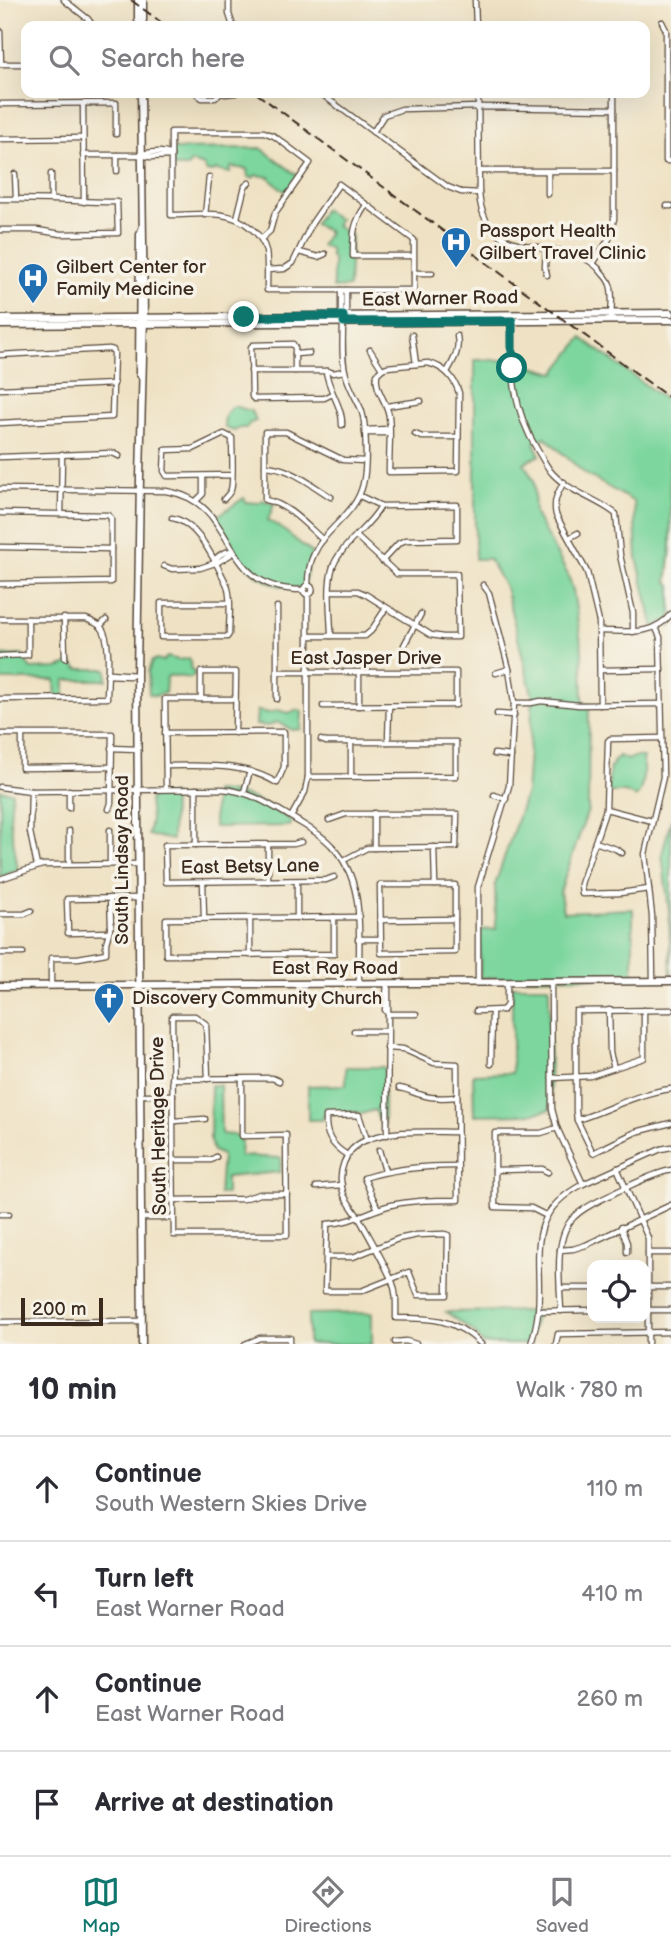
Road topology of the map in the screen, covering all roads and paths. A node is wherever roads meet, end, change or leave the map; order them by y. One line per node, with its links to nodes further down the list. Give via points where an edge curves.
1 (64, 0): 5 (street)
2 (140, 0): 6 (main road)
3 (229, 0): 7 (street)
4 (475, 0): 8 (street)
5 (89, 21)
6 (138, 21)
7 (231, 21)
8 (476, 21)
9 (662, 22): 11 (street)
10 (0, 31): 12 (street)
11 (668, 57): 14 (street)
12 (1, 64): 13 (street)
13 (21, 64)
14 (668, 95): 25 (street)
15 (141, 98): 30 (main road, South Lindsay Road)
16 (327, 98): 23 (street)
17 (478, 98): 21 (street)
18 (614, 98): 22 (street)
19 (0, 104): 20 (street)
20 (83, 104): 24 (street, via 116,103); 26 (street)
21 (479, 107): 22 (street); 23 (street, via 396,110 381,118); 34 (street)
22 (614, 109): 36 (street)
23 (373, 132): 41 (street, via 448,187)
24 (116, 134)
25 (668, 135): 32 (street)
26 (83, 138): 27 (street); 28 (street)
27 (0, 139)
28 (83, 155): 29 (street); 46 (street)
29 (117, 155): 30 (street); 33 (street)
30 (141, 155): 31 (street, via 166,152); 50 (main road, South Lindsay Road)
31 (171, 156): 48 (street, via 171,215); 52 (street, via 171,132 264,132 310,163)
32 (668, 161)
33 (117, 171)
34 (479, 171): 35 (street); 41 (street)
35 (548, 172): 36 (street); 42 (street)
36 (614, 172): 59 (street, via 613,226)
37 (15, 173): 43 (street)
38 (51, 173): 45 (street)
39 (209, 177): 48 (street)
40 (249, 183): 49 (street)
41 (479, 193): 54 (street, via 482,213 496,232 517,244)
42 (548, 194)
43 (16, 198): 44 (street); 45 (street)
44 (0, 199)
45 (51, 199): 46 (street)
46 (84, 202): 51 (street, via 117,202 118,233)
47 (366, 205): 55 (street, via 339,184); 57 (street, via 414,240); 57 (street, via 355,222 353,256)
48 (205, 215): 49 (street)
49 (237, 218): 52 (street)
50 (142, 229): 53 (main road, South Lindsay Road); 58 (main road, South Lindsay Road)
51 (0, 230)
52 (261, 239): 60 (street)
53 (140, 243): 58 (main road); 71 (main road, South Lindsay Road)
54 (546, 249): 59 (street); 63 (street)
55 (299, 252): 56 (street, via 318,257); 60 (street, via 289,267)
56 (325, 254)
57 (413, 256): 61 (street)
58 (144, 259): 71 (main road, South Lindsay Road)
59 (594, 262): 66 (street, via 611,289)
60 (267, 271): 64 (street, via 267,290)
61 (414, 273): 62 (street); 64 (street, via 414,290)
62 (432, 273)
63 (547, 275)
64 (343, 290): 69 (street)
65 (512, 317): 66 (main road, East Warner Road); 69 (main road, East Warner Road); 104 (street, via 518,409 533,443 552,473)
66 (611, 317): 67 (main road, East Warner Road)
67 (669, 318)
68 (0, 319): 70 (main road, East Warner Road)
69 (343, 319): 71 (main road, East Warner Road); 84 (street)
70 (58, 321): 71 (main road, East Warner Road); 72 (main road, East Warner Road)
71 (142, 321): 107 (main road, South Lindsay Road)
72 (0, 325)
73 (412, 335): 79 (street)
74 (457, 336): 85 (street, via 459,344)
75 (370, 350): 80 (street)
76 (309, 353): 77 (street)
77 (295, 354): 81 (street, via 293,344 251,346); 82 (street)
78 (0, 355): 86 (street, via 113,350)
79 (416, 364): 80 (street); 85 (street, via 435,365)
80 (382, 369): 90 (street, via 376,380)
81 (251, 371): 82 (street); 88 (street, via 254,399)
82 (295, 371): 83 (street)
83 (327, 371): 84 (street); 88 (street)
84 (345, 371): 94 (street)
85 (447, 372): 96 (street, via 459,393)
86 (114, 384): 87 (street); 91 (street, via 112,417)
87 (0, 389)
88 (332, 394): 92 (street)
89 (421, 401): 90 (street)
90 (387, 407): 93 (street)
91 (0, 423)
92 (342, 425)
93 (389, 431): 94 (street); 96 (street, via 389,472 458,471)
94 (365, 432): 100 (street)
95 (415, 434): 96 (street)
96 (458, 437)
97 (62, 454): 98 (street); 99 (street); 106 (street)
98 (119, 456)
99 (0, 457)
100 (365, 461): 101 (street, via 343,460 286,432 265,432); 108 (street)
101 (265, 466): 109 (street, via 287,470); 119 (street, via 265,500 288,510)
102 (232, 475): 103 (street); 103 (street, via 232,438 228,435 193,449 165,450 164,475); 110 (street)
103 (204, 476): 111 (street, via 203,494)
104 (564, 482): 118 (street, via 554,506); 145 (street, via 616,514)
105 (0, 489): 106 (street)
106 (62, 490): 107 (street); 114 (street)
107 (139, 491): 111 (street, via 177,493); 159 (main road, South Lindsay Road)
108 (360, 496): 112 (street); 119 (street)
109 (331, 497)
110 (224, 499)
111 (196, 501): 122 (street, via 214,518)
112 (382, 506): 117 (street); 123 (street, via 457,505 457,539 405,540)
113 (0, 513): 114 (street)
114 (61, 514): 121 (street, via 111,516)
115 (172, 518): 124 (street, via 181,519 195,531)
116 (578, 533): 118 (street)
117 (356, 537): 123 (street); 130 (street, via 335,561)
118 (569, 538): 144 (street, via 587,572)
119 (323, 540): 127 (street, via 311,560)
120 (0, 547): 121 (street)
121 (111, 549): 126 (street, via 111,582)
122 (233, 551): 124 (street); 129 (street, via 244,568 262,582 279,589)
123 (382, 561): 142 (street, via 397,574 457,574 458,637 437,636)
124 (214, 562): 125 (street, via 195,569); 132 (street, via 227,585)
125 (164, 566)
126 (0, 584)
127 (308, 585): 129 (street); 131 (street, via 312,592)
128 (483, 585): 151 (street)
129 (303, 590): 131 (street)
130 (330, 591): 134 (street, via 365,594); 147 (street)
131 (308, 594): 146 (street)
132 (229, 603): 132 (street, via 228,636 161,637 161,603)
133 (276, 607): 154 (street)
134 (386, 608): 142 (street); 147 (street, via 365,636)
135 (421, 614): 142 (street)
136 (671, 614): 143 (street)
137 (64, 618): 139 (street); 141 (street, via 86,619); 150 (street)
138 (0, 619): 139 (street)
139 (28, 619): 149 (street, via 28,655)
140 (106, 620): 141 (street)
141 (100, 626): 158 (street, via 107,640)
142 (415, 626): 148 (street)
143 (656, 628): 145 (street); 152 (street)
144 (600, 631): 145 (street); 153 (street)
145 (634, 632)
146 (308, 636): 147 (street); 155 (street)
147 (331, 636)
148 (404, 645)
149 (0, 656)
150 (65, 658)
151 (509, 669): 157 (street); 164 (street)
152 (661, 669): 153 (street); 165 (street)
153 (600, 670): 166 (street)
154 (277, 672): 155 (street, East Jasper Drive); 163 (street)
155 (308, 672): 156 (street, East Jasper Drive); 188 (street)
156 (359, 672): 168 (street); 169 (street, East Jasper Drive, via 456,672 456,705)
157 (496, 673)
158 (107, 676): 159 (street); 160 (street, via 107,698)
159 (137, 676): 181 (main road, South Lindsay Road)
160 (0, 699)
161 (201, 699): 162 (street); 162 (street, via 201,672 236,672); 172 (street, via 165,699)
162 (235, 699): 173 (street)
163 (277, 699)
164 (514, 703): 166 (street); 171 (street)
165 (661, 704): 166 (street); 176 (street)
166 (600, 705)
167 (323, 706): 168 (street)
168 (359, 706): 169 (street)
169 (388, 706): 179 (street)
170 (497, 714): 171 (street)
171 (514, 715): 183 (street)
172 (165, 733): 173 (street); 184 (street)
173 (235, 733): 186 (street, via 284,732 284,767 277,783)
174 (0, 734): 175 (street)
175 (22, 734): 180 (street, via 111,734); 185 (street, via 22,768)
176 (662, 738): 201 (street, via 608,741); 205 (street, via 663,777)
177 (321, 740): 178 (street)
178 (351, 742): 179 (street); 187 (street)
179 (388, 742): 187 (street, via 456,742 456,776)
180 (111, 748): 181 (street); 185 (street)
181 (137, 749): 191 (main road, South Lindsay Road)
182 (494, 754): 183 (street)
183 (511, 755): 198 (street)
184 (166, 766): 186 (street); 192 (street)
185 (111, 767): 190 (street)
186 (250, 771): 196 (street)
187 (351, 776): 188 (street)
188 (308, 777): 203 (street)
189 (0, 787): 195 (street)
190 (111, 789): 191 (street); 194 (street); 200 (street)
191 (138, 789): 192 (street); 216 (main road, South Lindsay Road)
192 (166, 789): 193 (street)
193 (196, 789): 196 (street); 210 (street)
194 (69, 790): 195 (street); 199 (street)
195 (30, 791): 219 (street, via 30,832)
196 (244, 792): 203 (street)
197 (494, 795): 198 (street)
198 (506, 799): 246 (street, via 478,887)
199 (69, 808)
200 (109, 809)
201 (606, 809): 205 (street); 209 (street)
202 (374, 813): 204 (street); 212 (street, via 457,814 456,847); 213 (street)
203 (290, 817): 215 (street, via 327,841)
204 (329, 820)
205 (652, 821): 226 (street, via 645,854)
206 (69, 831): 217 (street)
207 (110, 831): 218 (street)
208 (301, 842): 211 (street)
209 (595, 842): 214 (street); 226 (street, via 582,894)
210 (196, 845): 211 (street); 222 (street, East Betsy Lane, via 165,845 166,882)
211 (268, 845): 223 (street)
212 (434, 847): 213 (street); 225 (street)
213 (374, 848): 215 (street)
214 (622, 853)
215 (344, 860): 232 (street, via 354,882)
216 (138, 863): 218 (street); 228 (main road, South Lindsay Road)
217 (69, 864): 218 (street); 219 (street)
218 (110, 864)
219 (37, 866): 221 (street)
220 (334, 877): 224 (street, East Betsy Lane)
221 (0, 879)
222 (204, 881): 223 (street, East Betsy Lane); 233 (street)
223 (268, 881): 224 (street, East Betsy Lane)
224 (297, 881): 235 (street)
225 (435, 885): 236 (street, via 455,885); 237 (street, via 380,886)
226 (649, 889): 244 (street)
227 (110, 898): 228 (street); 238 (street); 238 (street, via 67,899 68,933)
228 (138, 898): 252 (main road, South Lindsay Road)
229 (31, 911): 230 (street)
230 (0, 914)
231 (334, 917): 232 (street); 235 (street); 243 (street, via 334,954)
232 (358, 917): 239 (street)
233 (204, 918): 234 (street); 243 (street, via 166,919 166,955)
234 (250, 918): 235 (street); 243 (street)
235 (297, 918)
236 (455, 919): 237 (street); 240 (street, via 455,952 381,953)
237 (380, 920): 240 (street)
238 (109, 932): 251 (street, via 106,953 51,958)
239 (358, 939): 240 (street); 249 (street)
240 (380, 939)
241 (0, 953): 242 (street)
242 (23, 953)
243 (250, 954)
244 (653, 981): 245 (main road, East Ray Road); 248 (main road, East Ray Road)
245 (671, 981)
246 (478, 982): 247 (main road, East Ray Road); 250 (main road, East Ray Road)
247 (505, 982): 248 (main road, East Ray Road); 254 (street, via 503,1010)
248 (551, 982): 266 (street)
249 (359, 983): 250 (main road, East Ray Road); 252 (main road, East Ray Road)
250 (387, 983): 259 (street)
251 (51, 985): 252 (main road, East Ray Road); 253 (main road, East Ray Road)
252 (138, 985): 274 (main road, South Lindsay Road)
253 (0, 986)
254 (492, 1010): 258 (street); 264 (street)
255 (609, 1010): 256 (street); 265 (street); 267 (street, via 576,1011)
256 (644, 1010): 257 (street); 265 (street, via 644,1058)
257 (671, 1010)
258 (476, 1011)
259 (387, 1014): 260 (street); 262 (street)
260 (416, 1014)
261 (354, 1031): 262 (street)
262 (387, 1031): 263 (street)
263 (387, 1048): 276 (street, via 457,1065); 283 (street)
264 (491, 1064)
265 (614, 1068): 267 (street)
266 (552, 1078): 267 (street); 281 (street)
267 (576, 1078): 278 (street)
268 (172, 1079): 269 (street); 269 (street, South Heritage Drive, via 172,1016 195,1016 206,1024); 275 (street, South Heritage Drive)
269 (208, 1079): 270 (street)
270 (242, 1079): 271 (street); 300 (street, via 242,1136 286,1135)
271 (279, 1081)
272 (399, 1088): 276 (street, via 432,1098)
273 (671, 1089): 278 (street, via 649,1092)
274 (139, 1095): 275 (street); 307 (main road, South Lindsay Road)
275 (173, 1095): 279 (street, South Heritage Drive)
276 (457, 1097): 282 (street)
277 (205, 1119): 279 (street)
278 (578, 1120): 280 (street, via 593,1153 636,1132)
279 (173, 1121): 289 (street, South Heritage Drive)
280 (671, 1123)
281 (557, 1128): 292 (street, via 541,1133 495,1133); 296 (street)
282 (457, 1132): 283 (street); 290 (street)
283 (387, 1135): 284 (street)
284 (367, 1140): 287 (street); 287 (street, via 359,1115 326,1116 331,1146)
285 (671, 1147): 291 (street)
286 (379, 1150): 294 (street)
287 (347, 1155): 297 (street)
288 (216, 1157): 289 (street)
289 (173, 1160): 301 (street, South Heritage Drive)
290 (457, 1166): 294 (street); 303 (street, via 458,1200)
291 (617, 1168): 296 (street); 299 (street)
292 (495, 1170): 295 (street); 306 (street, via 495,1207 531,1208)
293 (671, 1170): 299 (street)
294 (385, 1171): 303 (street, via 364,1178)
295 (548, 1172)
296 (583, 1184): 306 (street, via 561,1198)
297 (342, 1185): 298 (street); 308 (street)
298 (316, 1187)
299 (625, 1188): 310 (street); 313 (street, via 575,1216 564,1232)
300 (287, 1194): 301 (street); 309 (street, South Heritage Drive, via 287,1235 174,1235)
301 (173, 1200): 309 (street, South Heritage Drive)
302 (671, 1205): 310 (street)
303 (378, 1209): 308 (street)
304 (0, 1214): 305 (street)
305 (9, 1214)
306 (548, 1216): 327 (street, via 537,1246)
307 (141, 1217): 309 (street); 329 (main road, South Lindsay Road)
308 (359, 1217): 312 (street); 317 (street, via 327,1224)
309 (173, 1219)
310 (640, 1219): 311 (street); 315 (street)
311 (621, 1227): 313 (street, via 586,1245); 314 (street)
312 (375, 1248): 317 (street, via 353,1257); 319 (street); 319 (street, via 407,1237 448,1235 447,1295 418,1295 409,1272)
313 (560, 1250): 322 (street)
314 (627, 1252)
315 (648, 1253): 316 (street); 318 (street)
316 (671, 1253)
317 (327, 1257): 319 (street, via 325,1290 361,1290)
318 (648, 1260)
319 (391, 1279): 339 (street, via 396,1318 443,1321 473,1335)
320 (650, 1287): 321 (street)
321 (671, 1287)
322 (560, 1288): 323 (street); 328 (street)
323 (587, 1288)
324 (587, 1310): 328 (street)
325 (650, 1310): 326 (street)
326 (671, 1310)
327 (538, 1311): 328 (street); 340 (street)
328 (561, 1311)
329 (142, 1321): 330 (street); 336 (main road, South Lindsay Road)
330 (0, 1322)
331 (647, 1323): 333 (street)
332 (671, 1332): 333 (street)
333 (648, 1333): 341 (street, via 558,1334); 342 (street)
334 (290, 1341): 337 (street, via 260,1338)
335 (395, 1342): 338 (street)
336 (142, 1344)
337 (245, 1344)
338 (416, 1344)
339 (481, 1344)
340 (531, 1344)
341 (556, 1344)
342 (649, 1344)

